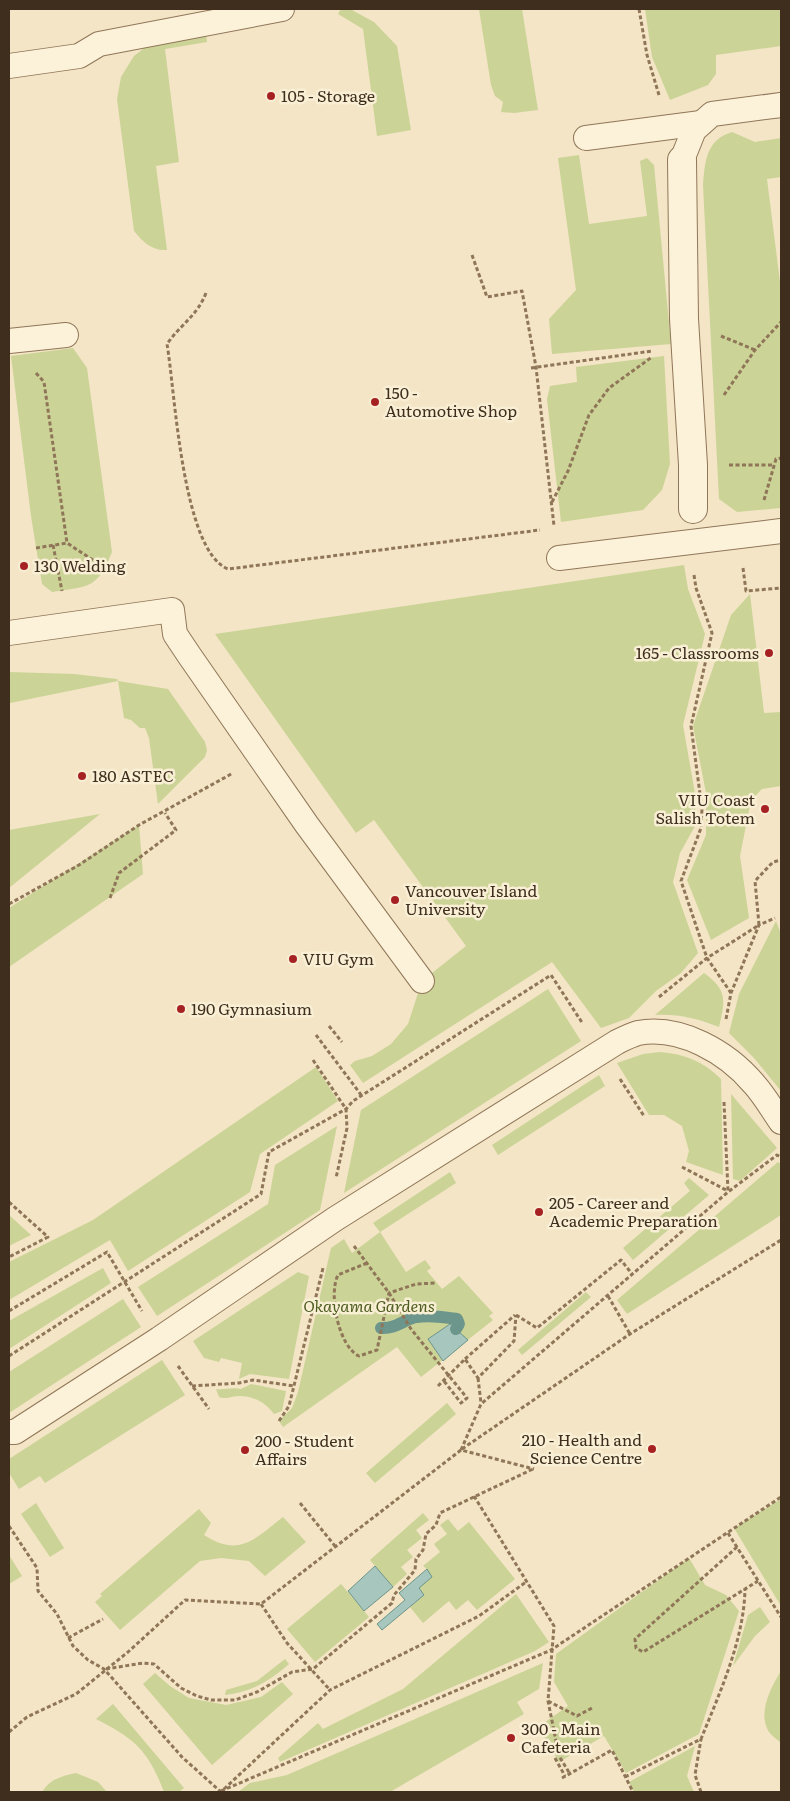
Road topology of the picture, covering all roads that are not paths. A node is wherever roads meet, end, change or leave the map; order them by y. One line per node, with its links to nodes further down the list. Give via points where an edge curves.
1 (282, 9): 2 (lane, via 98,44 79,56)
2 (9, 66)
3 (781, 105): 4 (lane, via 725,110 712,114)
4 (701, 123): 5 (lane); 6 (lane, via 694,130)
5 (586, 138)
6 (682, 160): 9 (street, via 684,328)
7 (66, 335): 8 (lane)
8 (10, 341)
9 (693, 509)
10 (781, 531): 11 (lane)
11 (559, 558)
12 (9, 633): 13 (lane, via 172,610 175,634)
13 (422, 981)
14 (781, 1122): 15 (lane, via 754,1083 722,1055 691,1039 667,1032 638,1033 617,1042 335,1219 159,1339 15,1432)
15 (9, 1432)

